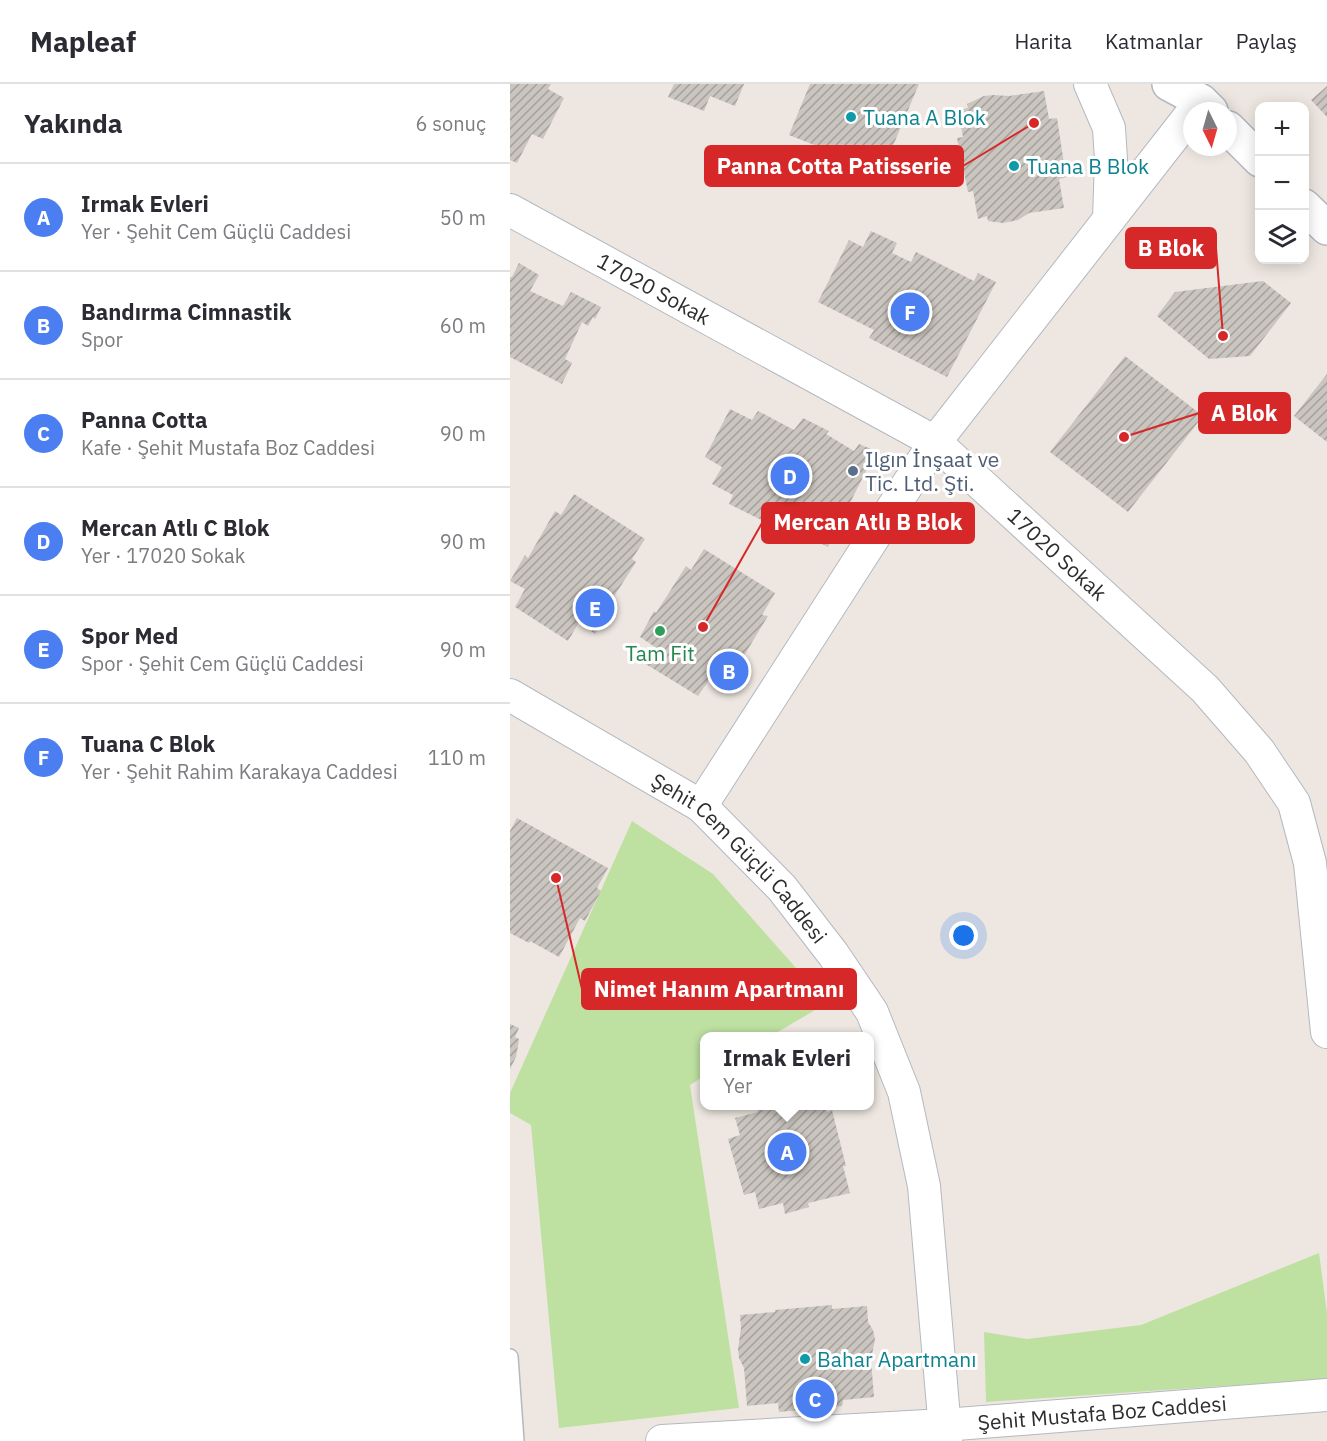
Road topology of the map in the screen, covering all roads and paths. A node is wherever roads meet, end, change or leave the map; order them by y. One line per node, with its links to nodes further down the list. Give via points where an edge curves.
1 (1090, 84): 9 (street, via 1109,128)
2 (1169, 84): 3 (main road)
3 (1200, 102)
4 (1183, 128): 9 (street)
5 (1237, 137): 6 (main road)
6 (1256, 156)
7 (510, 210): 11 (street, 17020 Sokak)
8 (1309, 210): 10 (main road)
9 (1109, 219): 11 (street)
10 (1327, 228)
11 (935, 442): 13 (street); 14 (street, 17020 Sokak, via 1204,689 1259,751 1293,803 1310,863)
12 (510, 695): 13 (street, Şehit Cem Güçlü Caddesi)
13 (701, 806): 17 (street, Şehit Cem Güçlü Caddesi, via 782,888 833,954 872,1012 904,1092 924,1186)
14 (1326, 1016)
15 (510, 1357): 18 (lane)
16 (1327, 1395): 17 (street, Şehit Mustafa Boz Caddesi)
17 (945, 1433): 19 (street, Şehit Mustafa Boz Caddesi)
18 (516, 1441)
19 (662, 1441)

